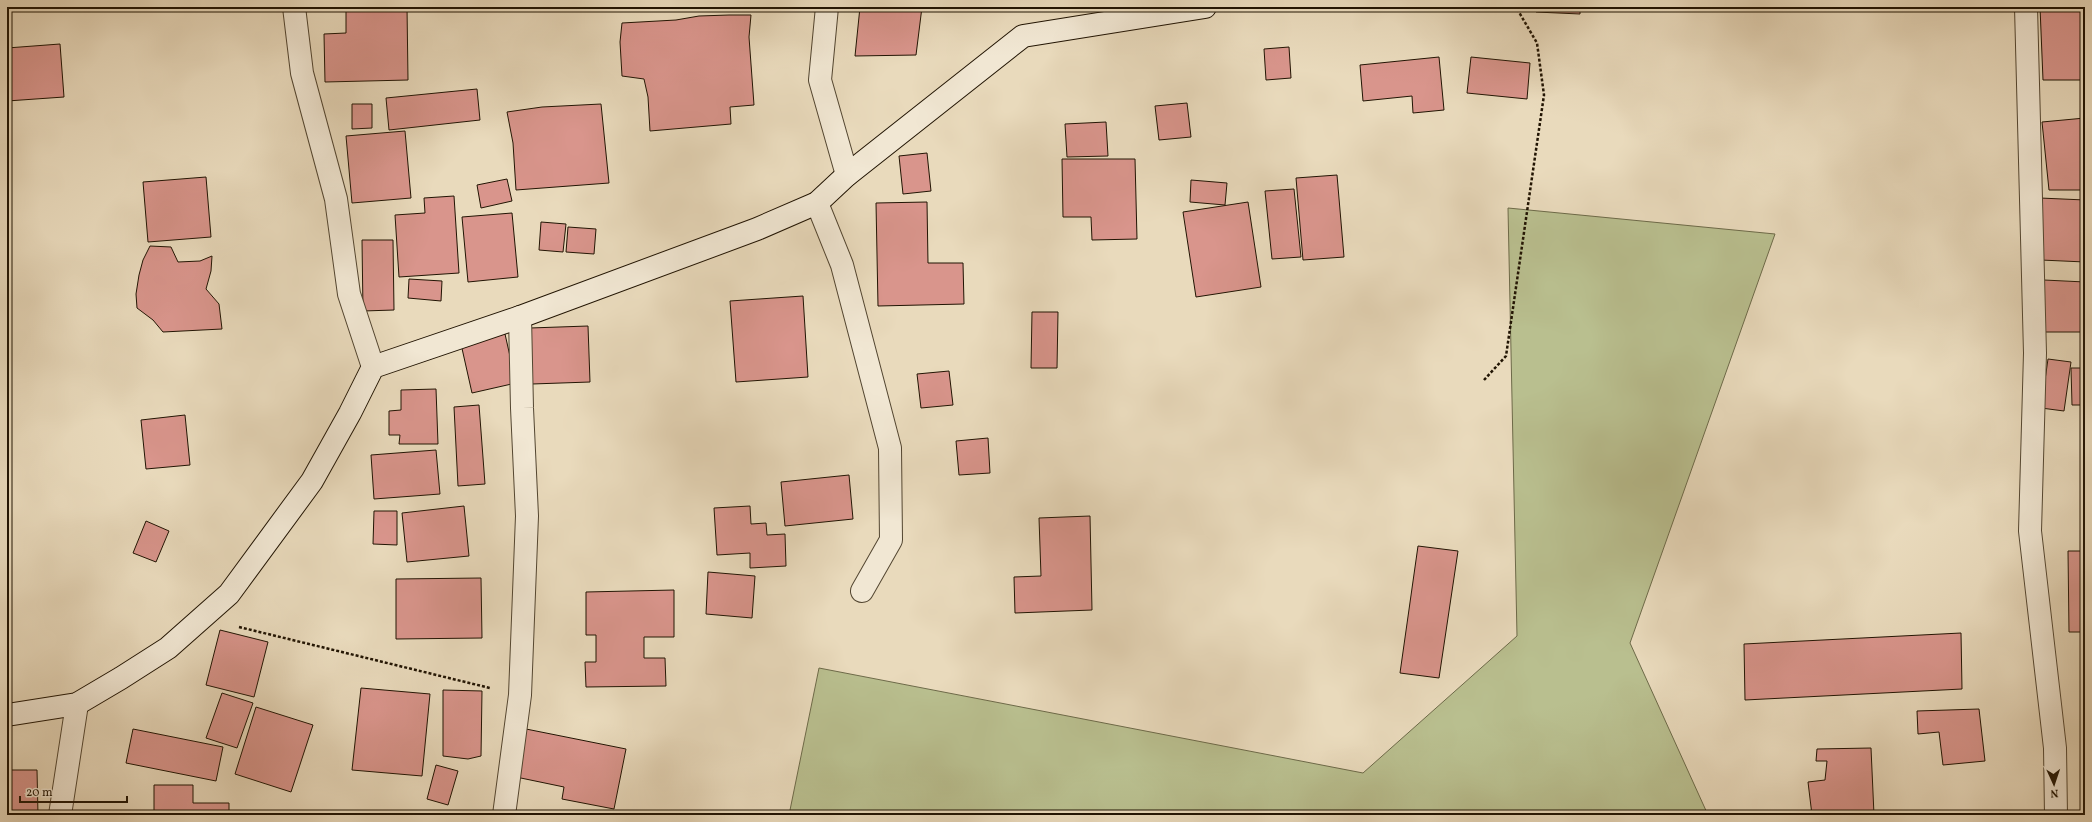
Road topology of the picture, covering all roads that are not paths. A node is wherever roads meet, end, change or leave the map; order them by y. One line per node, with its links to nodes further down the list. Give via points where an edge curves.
1 (294, 7): 8 (street, via 302,73 336,199 349,294)
2 (827, 7): 5 (street, via 820,80)
3 (1205, 7): 5 (street, via 1023,36)
4 (2026, 7): 14 (street, via 2035,353 2030,531 2055,748)
5 (847, 176): 6 (street)
6 (817, 203): 7 (street); 9 (street, via 842,265 890,448 890,540)
7 (520, 317): 8 (street); 13 (street, via 527,516 520,695)
8 (373, 367): 10 (street, via 312,481 229,594 168,648)
9 (862, 591)
10 (77, 704): 11 (street); 12 (street)
11 (7, 715)
12 (60, 815)
13 (504, 815)
14 (2056, 815)

